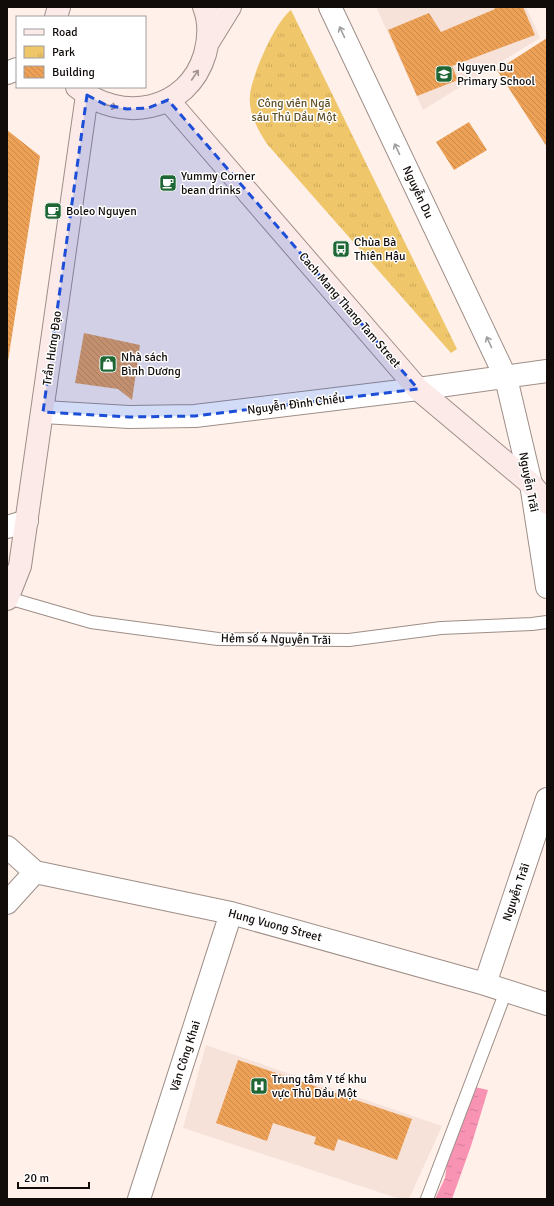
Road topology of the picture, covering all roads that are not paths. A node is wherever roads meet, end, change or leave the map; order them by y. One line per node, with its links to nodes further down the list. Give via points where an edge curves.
1 (204, 7): 4 (main road)
2 (230, 7): 4 (main road)
3 (330, 7): 10 (street, Nguyễn Du, one-way to 3)
4 (209, 41): 8 (main road, one-way to 4, via 191,81 202,65)
5 (16, 68): 6 (street)
6 (7, 73)
7 (82, 91): 8 (main road, one-way to 8, via 106,105 127,109 148,108); 12 (main road, Trần Hưng Đạo)
8 (168, 100): 11 (main road, Cach Mang Thang Tam Street)
9 (547, 371): 10 (street, Nguyễn Đình Chiểu)
10 (506, 378): 11 (street, Nguyễn Đình Chiểu); 13 (street, Nguyễn Trãi)
11 (418, 389): 12 (street, Nguyễn Đình Chiểu, via 195,416 129,417); 13 (main road, Cach Mang Thang Tam Street)
12 (43, 412): 15 (main road, Trần Hưng Đạo)
13 (531, 484): 14 (main road, Cach Mang Thang Tam Street); 16 (street, Nguyễn Trãi)
14 (547, 502)
15 (17, 524): 17 (main road, Trần Hưng Đạo, via 20,566)
16 (547, 587)
17 (8, 598): 18 (lane, Hẻm số 4 Nguyễn Trãi, via 91,622 218,639 349,640 441,628)
18 (547, 622)
19 (547, 799): 24 (street, Nguyễn Trãi)
20 (7, 847): 21 (street, Hung Vuong Street)
21 (36, 872): 22 (street); 23 (street, Hung Vuong Street)
22 (7, 903)
23 (231, 913): 24 (street, Hung Vuong Street); 27 (street, Văn Công Khai)
24 (485, 984): 25 (street, Hung Vuong Street)
25 (506, 991): 26 (street, Hung Vuong Street); 28 (lane)
26 (547, 1004)
27 (139, 1199)
28 (427, 1199)

